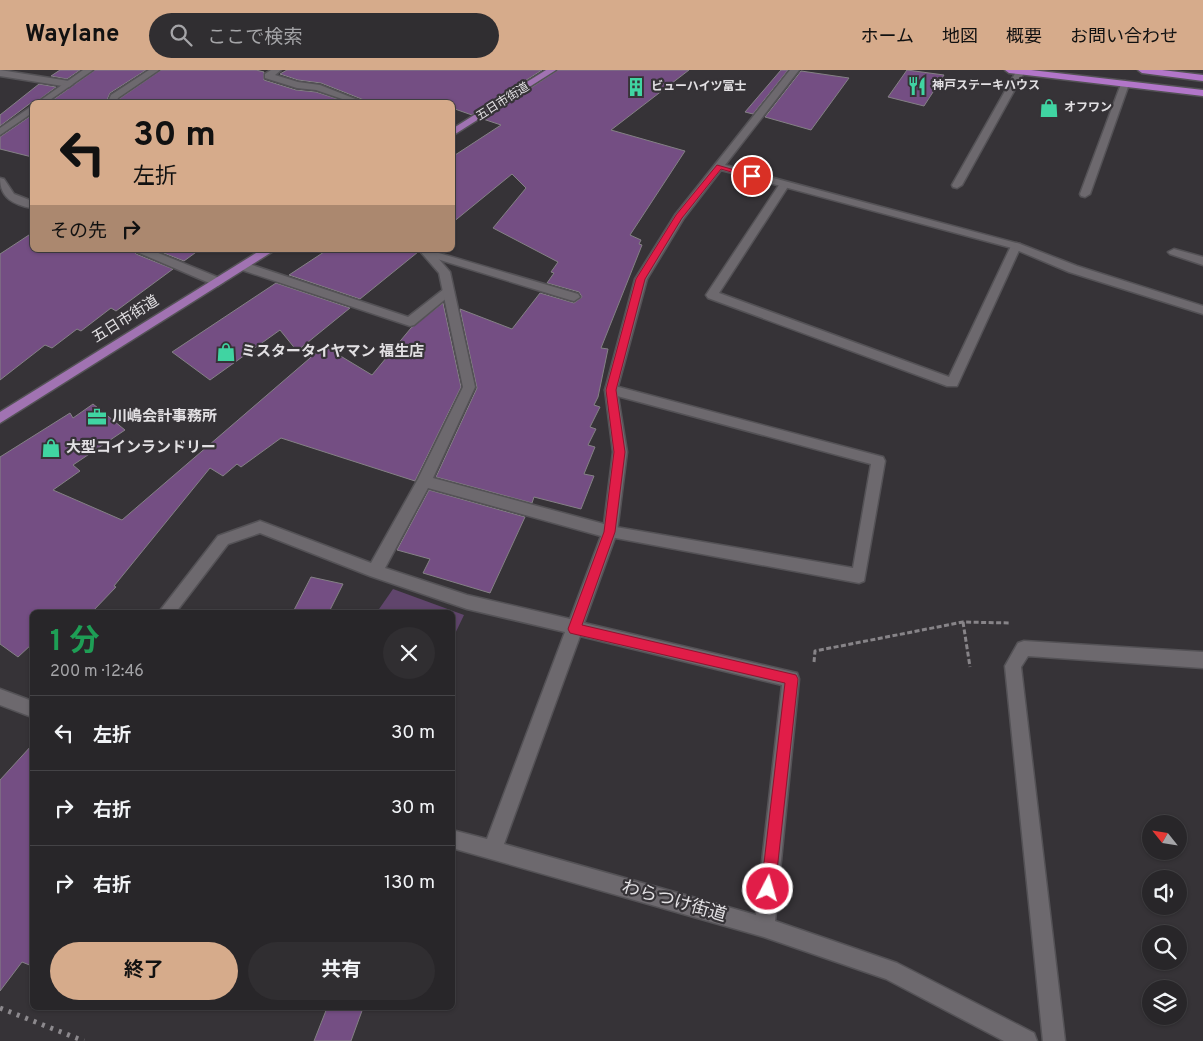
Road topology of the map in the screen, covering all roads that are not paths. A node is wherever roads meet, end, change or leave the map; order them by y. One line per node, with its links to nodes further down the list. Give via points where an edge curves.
1 (89, 70): 11 (street)
2 (155, 70): 15 (street)
3 (277, 70): 16 (street, via 268,76 316,87)
4 (552, 70): 19 (main road, 五日市街道)
5 (795, 70): 20 (street)
6 (1010, 70): 8 (highway)
7 (1142, 70): 10 (highway)
8 (1020, 71): 12 (highway); 23 (street)
9 (0, 73): 11 (street)
10 (1203, 78)
11 (69, 84): 14 (street)
12 (1125, 84): 13 (highway); 24 (street)
13 (1203, 93)
14 (45, 100)
15 (113, 100)
16 (352, 100)
17 (30, 110): 18 (street)
18 (0, 132)
19 (455, 132)
20 (720, 166): 22 (street); 37 (street, via 679,217 641,279)
21 (0, 181): 25 (street, via 10,196)
22 (784, 185): 26 (street); 26 (street, via 712,296 952,383)
23 (957, 186)
24 (1086, 194)
25 (30, 204)
26 (1016, 246): 36 (street, via 1073,269)
27 (146, 252): 33 (street)
28 (266, 252): 32 (main road, 五日市街道)
29 (426, 252): 34 (street, via 444,272); 35 (street)
30 (1174, 252): 31 (street)
31 (1203, 261)
32 (243, 266): 33 (main road, 五日市街道); 34 (street, via 410,322)
33 (218, 282): 38 (main road, 五日市街道)
34 (448, 292): 39 (street, via 469,387)
35 (574, 297)
36 (1203, 310)
37 (611, 390): 40 (street, via 620,452); 40 (street, via 878,461 859,576)
38 (0, 418)
39 (424, 481): 40 (street); 41 (street)
40 (610, 532): 43 (street)
41 (375, 571): 42 (street, via 260,527 223,540); 43 (street, via 466,602)
42 (169, 610)
43 (574, 629): 48 (street); 49 (street, via 792,679)
44 (1203, 660): 51 (street, via 1024,648 1013,666)
45 (0, 697): 46 (street)
46 (30, 708)
47 (455, 840): 48 (street, わらつけ街道)
48 (492, 851): 49 (street, わらつけ街道)
49 (764, 927): 50 (street, わらつけ街道, via 890,970)
50 (1026, 1041)
51 (1054, 1041)

